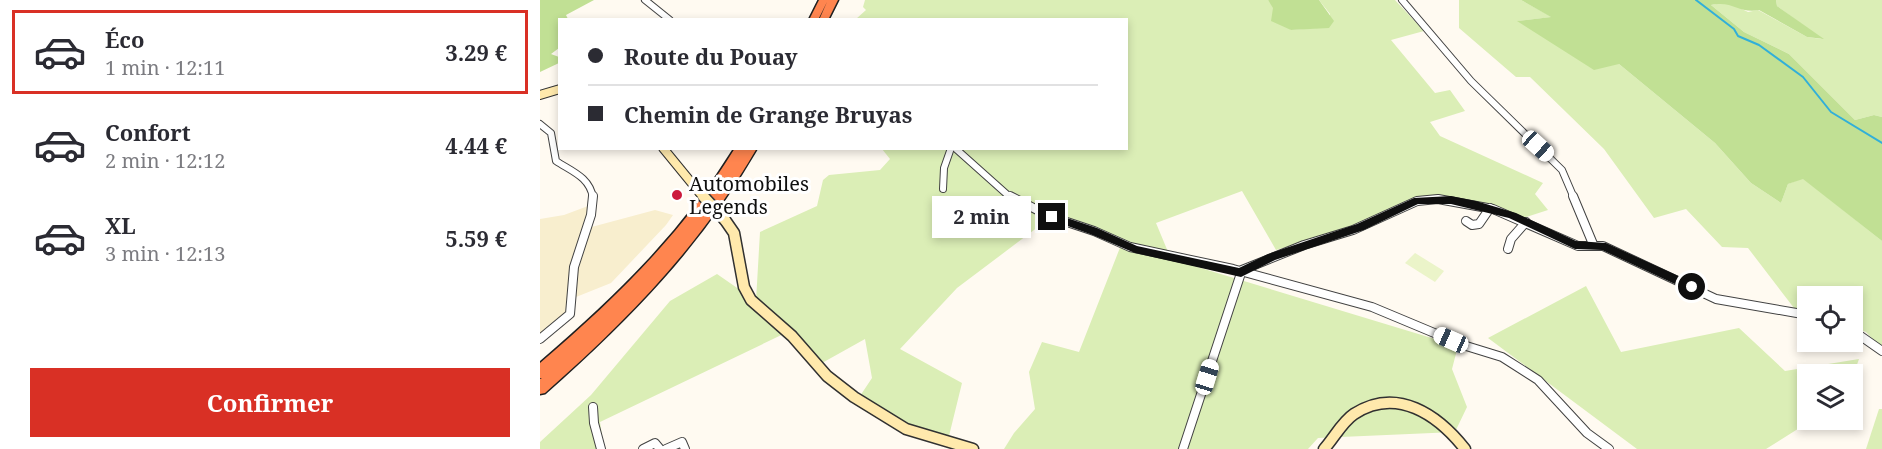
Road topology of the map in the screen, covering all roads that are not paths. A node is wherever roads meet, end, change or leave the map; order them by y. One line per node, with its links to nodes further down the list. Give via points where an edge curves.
1 (645, 0): 5 (street)
2 (824, 0): 6 (highway)
3 (833, 0): 7 (highway)
4 (1402, 0): 20 (street, via 1470,81 1562,170)
5 (667, 18)
6 (814, 18)
7 (824, 18)
8 (558, 90): 9 (main road)
9 (540, 95)
10 (540, 124): 25 (street, via 552,133 556,161 584,179 594,198 574,267 570,314)
11 (665, 150): 30 (main road, bridge, via 734,233 744,287 751,300 848,393 906,429)
12 (740, 150): 27 (highway, via 712,195 663,257 609,313)
13 (751, 150): 28 (highway, via 720,201 675,258 619,318)
14 (952, 150): 16 (street, via 944,168)
15 (955, 150): 22 (street, via 1012,198 1042,213 1135,249)
16 (943, 189)
17 (1490, 208): 18 (street, via 1479,224 1474,226); 19 (street); 22 (street, via 1451,200 1417,201 1361,227 1245,268)
18 (1466, 221)
19 (1526, 222): 20 (street, via 1575,245); 21 (street, via 1511,239)
20 (1593, 244): 23 (street, via 1716,299)
21 (1508, 249)
22 (1241, 273): 37 (street); 40 (street, via 1372,307 1502,357 1538,380 1587,433)
23 (1797, 313)
24 (1863, 338): 26 (street)
25 (540, 339)
26 (1882, 351)
27 (540, 372)
28 (540, 388)
29 (593, 407): 31 (street)
30 (948, 445): 36 (main road)
31 (601, 449)
32 (643, 449): 33 (street, via 655,443)
33 (660, 449)
34 (666, 449): 35 (street, via 682,442)
35 (685, 449)
36 (973, 449)
37 (1183, 449)
38 (1324, 449): 39 (main road, via 1354,415 1388,403 1427,411 1447,426)
39 (1465, 449)
40 (1609, 449)

